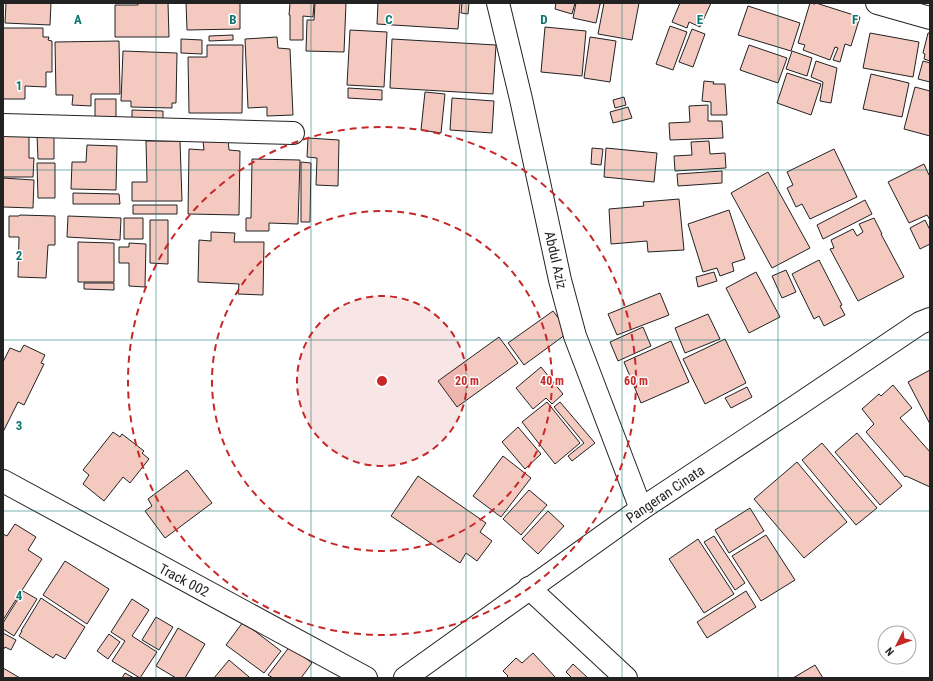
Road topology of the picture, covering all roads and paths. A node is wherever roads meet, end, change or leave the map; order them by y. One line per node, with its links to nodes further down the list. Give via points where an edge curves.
1 (498, 3): 8 (street, Abdul Aziz, via 575,336)
2 (877, 3): 3 (street)
3 (930, 18)
4 (3, 125): 5 (street)
5 (293, 133)
6 (930, 319): 8 (street, Pangeran Cinata, via 920,323)
7 (3, 481): 10 (street, Track 002)
8 (641, 509): 9 (street, Pangeran Cinata)
9 (529, 588): 11 (street, Pangeran Cinata); 12 (street)
10 (366, 678)
11 (405, 678)
12 (626, 678)

